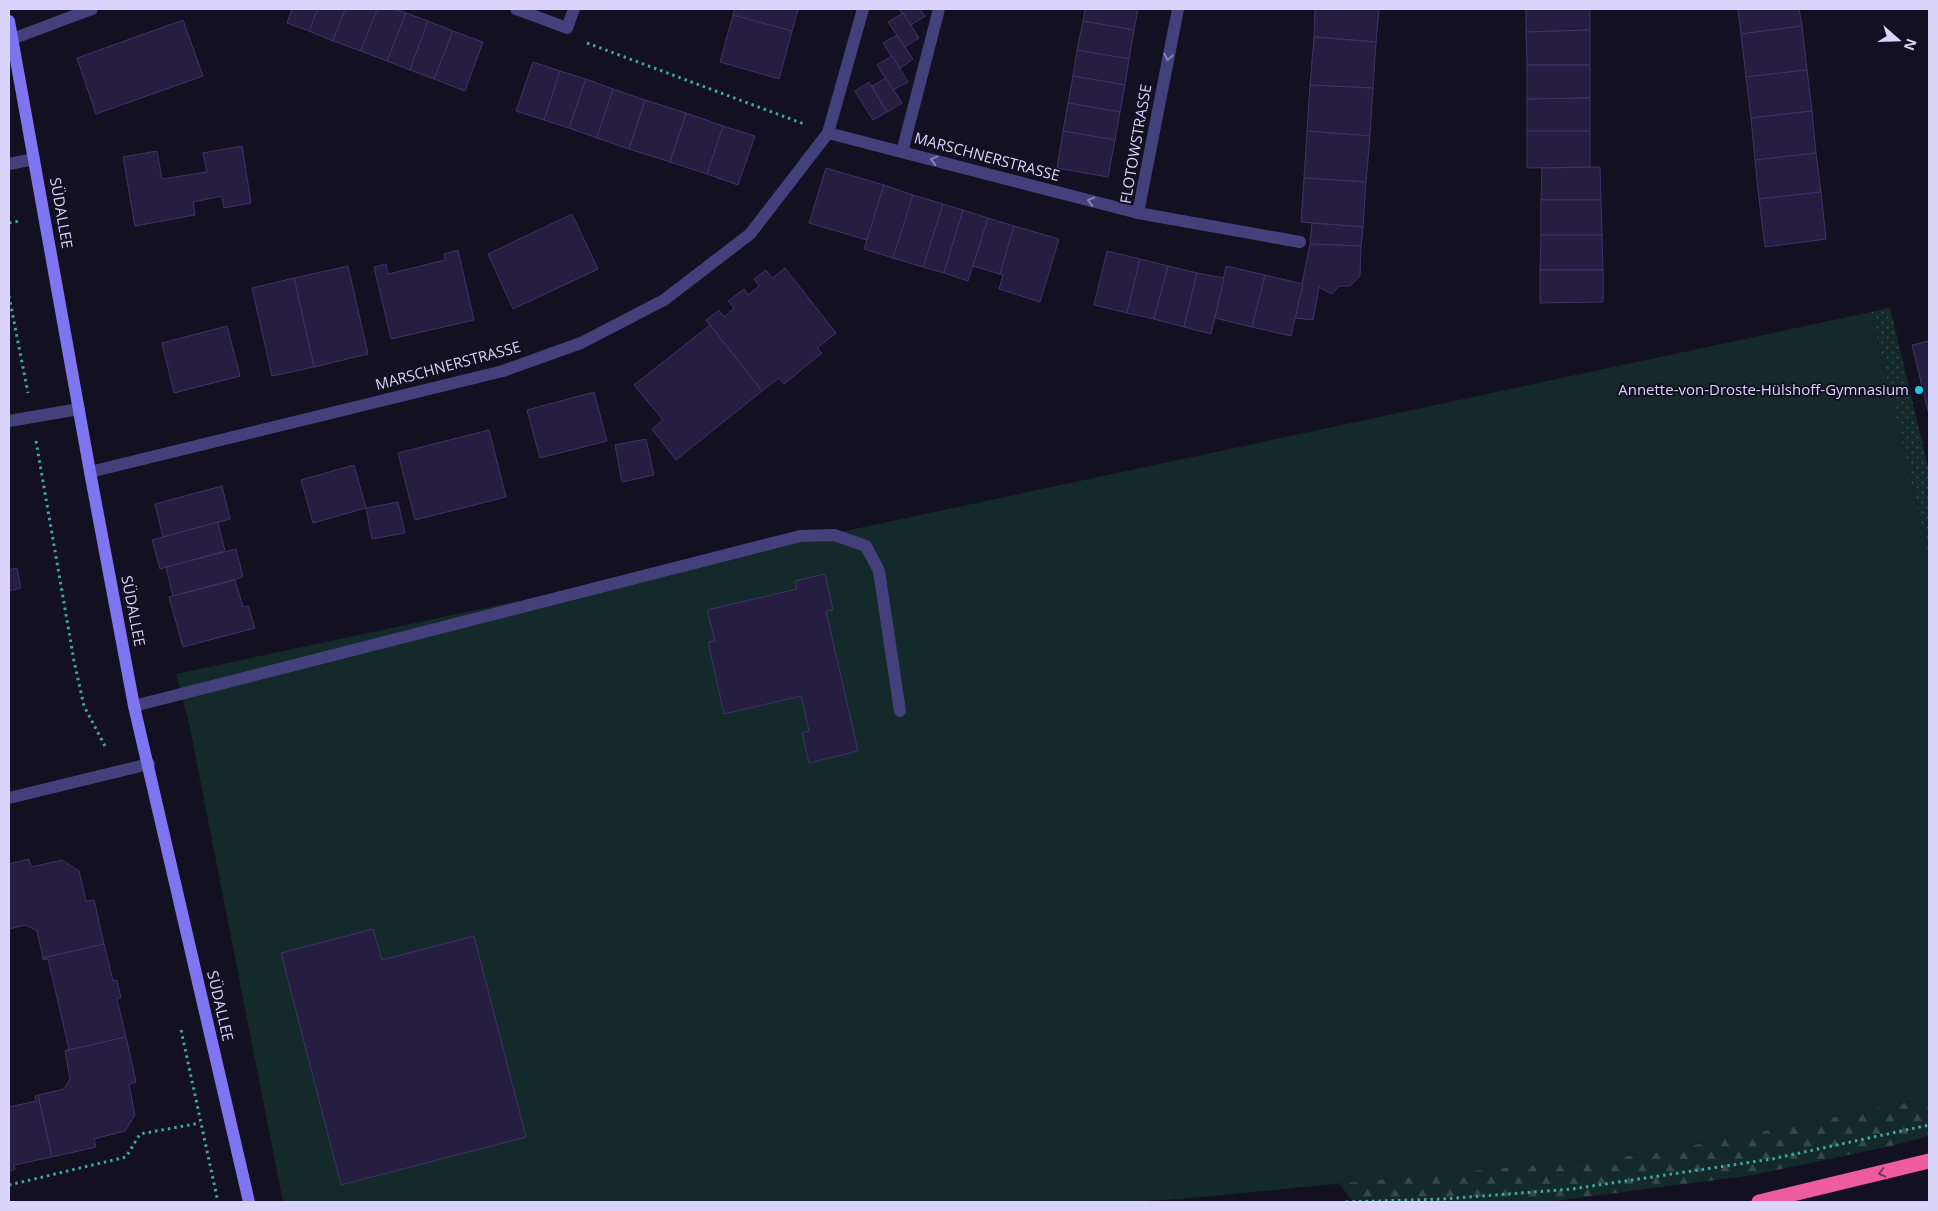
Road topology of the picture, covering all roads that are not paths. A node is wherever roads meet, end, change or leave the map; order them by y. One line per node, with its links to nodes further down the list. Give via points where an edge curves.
1 (92, 9): 8 (street)
2 (516, 9): 3 (street, via 567,28)
3 (574, 9)
4 (864, 9): 9 (street, MARSCHNERSTRASSE)
5 (939, 9): 10 (street)
6 (1178, 9): 13 (street, FLOTOWSTRASSE, one-way to 13)
7 (9, 21): 8 (street, SÜDALLEE)
8 (12, 39): 11 (street, SÜDALLEE)
9 (828, 133): 10 (street, MARSCHNERSTRASSE); 17 (street, MARSCHNERSTRASSE, via 750,234 664,300 581,343 503,371)
10 (902, 152): 13 (street, MARSCHNERSTRASSE, one-way to 10)
11 (34, 159): 12 (street); 15 (street, SÜDALLEE)
12 (9, 164)
13 (1138, 213): 14 (street, FLOTOWSTRASSE)
14 (1300, 242)
15 (79, 409): 16 (street); 17 (street, SÜDALLEE)
16 (9, 421)
17 (90, 472): 18 (street, SÜDALLEE)
18 (134, 706): 19 (street, via 790,538 834,535 866,546 879,571); 20 (street, SÜDALLEE)
19 (900, 711)
20 (149, 764): 21 (street); 23 (street, SÜDALLEE)
21 (9, 798)
22 (1929, 1161): 24 (highway, one-way to 24)
23 (249, 1202)
24 (1759, 1202)

